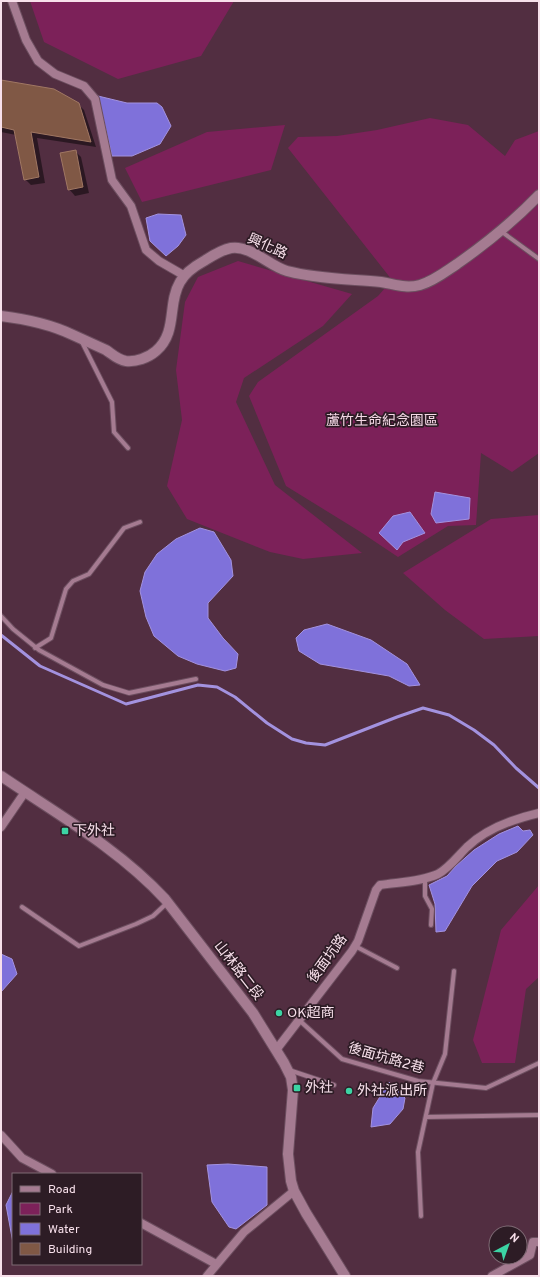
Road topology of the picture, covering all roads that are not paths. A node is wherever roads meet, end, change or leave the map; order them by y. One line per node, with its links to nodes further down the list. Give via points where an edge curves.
1 (12, 1): 5 (street, via 26,40 38,61 55,74 84,86 94,99 112,180 131,206 146,250)
2 (539, 195): 3 (street, 興化路)
3 (502, 232): 4 (lane); 5 (street, 興化路, via 434,280 407,287 286,271 252,252 239,248 230,248 215,254)
4 (539, 259)
5 (184, 276): 7 (street, 興化路, via 176,290 167,339 156,351 139,360 125,361)
6 (1, 316): 7 (street, 興化路, via 32,320)
7 (80, 338): 8 (lane, via 112,402 114,432)
8 (128, 448)
9 (140, 522): 11 (lane, via 124,528 89,574 74,581 66,589 51,638)
10 (1, 616): 11 (lane)
11 (35, 648): 12 (lane, via 103,685 129,693)
12 (196, 679)
13 (1, 776): 14 (street, 山林路二段)
14 (25, 792): 16 (street); 18 (street, 山林路二段, via 116,854 152,884)
15 (539, 813): 17 (street, 後面坑路, via 511,820 476,839 445,870)
16 (1, 826)
17 (425, 878): 20 (lane, via 425,896 432,909); 21 (street, 後面坑路, via 380,886 376,890)
18 (168, 903): 19 (lane, via 153,916 79,946); 25 (street, 山林路二段, via 241,997)
19 (22, 907)
20 (431, 925)
21 (355, 946): 22 (lane); 24 (street, 後面坑路)
22 (396, 968)
23 (454, 971): 28 (lane, via 445,1054)
24 (299, 1020): 25 (street, 後面坑路); 28 (lane, 後面坑路2巷, via 342,1059)
25 (276, 1050): 27 (street, 山林路二段)
26 (539, 1063): 28 (lane, 後面坑路2巷, via 486,1088)
27 (287, 1069): 29 (lane); 34 (street, 山林路二段, via 293,1090 288,1154)
28 (433, 1083): 31 (lane, 後面坑路2巷)
29 (334, 1085)
30 (539, 1115): 31 (lane)
31 (426, 1117): 35 (lane, 後面坑路2巷, via 418,1152)
32 (1, 1135): 33 (street, via 22,1158)
33 (50, 1173)
34 (294, 1191): 38 (street, via 244,1232); 40 (street, 山林路二段)
35 (421, 1216)
36 (142, 1224): 38 (street)
37 (539, 1242): 41 (street, via 533,1242 530,1255)
38 (216, 1264): 39 (street)
39 (207, 1276)
40 (345, 1276)
41 (492, 1276)

